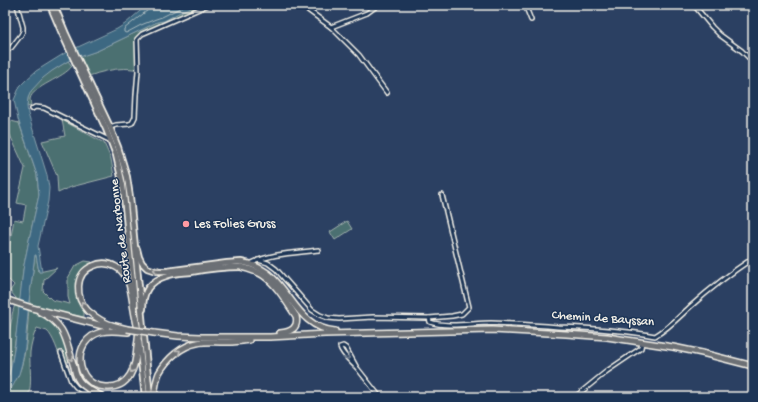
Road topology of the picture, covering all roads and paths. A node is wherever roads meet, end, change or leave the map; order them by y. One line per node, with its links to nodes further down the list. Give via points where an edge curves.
1 (17, 5): 12 (street, via 23,31)
2 (50, 5): 11 (main road, Route de Narbonne)
3 (54, 5): 11 (main road, Route de Narbonne)
4 (208, 5): 16 (street, via 142,34 137,39 135,117 132,123)
5 (301, 5): 10 (street)
6 (378, 5): 10 (street, via 367,13)
7 (525, 5): 9 (street)
8 (694, 5): 13 (street, via 720,35)
9 (531, 20)
10 (331, 28): 14 (street, via 359,55)
11 (70, 45): 16 (main road, Route de Narbonne)
12 (5, 52)
13 (753, 62)
14 (387, 93)
15 (32, 109): 17 (street, via 44,108)
16 (108, 128): 17 (main road, Route de Narbonne); 18 (main road, Route de Narbonne)
17 (111, 141): 18 (street); 33 (main road, Route de Narbonne, via 123,186)
18 (118, 148): 20 (main road, Route de Narbonne)
19 (442, 195): 29 (street, via 469,307 462,314)
20 (132, 216): 24 (main road, one-way to 20, via 226,263 167,271 147,268 139,257); 30 (main road, Route de Narbonne)
21 (319, 250): 23 (street)
22 (753, 258): 29 (street, Chemin de Bayssan, via 717,284 655,336 591,328 490,323 435,324 430,322)
23 (258, 260): 24 (street); 29 (street, via 276,269 312,310 328,318)
24 (250, 264): 25 (street); 26 (street); 34 (highway, via 271,275 306,318 321,328)
25 (241, 267): 26 (highway); 30 (main road, via 176,274 159,279 151,284 146,292)
26 (253, 270): 37 (highway, via 273,284 296,316 296,326 284,333)
27 (5, 298): 28 (highway)
28 (32, 307): 31 (highway); 32 (highway); 44 (highway, one-way to 44, via 61,328 77,378 86,388)
29 (429, 318)
30 (142, 321): 46 (main road, Route de Narbonne)
31 (114, 326): 32 (highway); 33 (highway, one-way to 33, via 87,310 79,295 79,280 83,273 97,264 113,265 125,276 131,291)
32 (128, 331): 33 (highway, one-way to 32, via 137,357 132,374 120,385 111,388 95,385 82,372 79,362 82,346 101,332); 36 (highway, bridge)
33 (138, 332): 45 (main road, Route de Narbonne)
34 (384, 332): 35 (highway); 37 (highway)
35 (522, 332): 38 (highway); 39 (highway)
36 (154, 335): 37 (highway); 38 (highway, via 186,339)
37 (229, 337)
38 (249, 340): 47 (highway, one-way to 38, via 159,374 166,362 182,349 198,343)
39 (642, 342): 41 (highway); 49 (street, via 641,348)
40 (61, 353): 43 (street, via 72,381)
41 (753, 366)
42 (357, 368): 42 (street, one-way to 42, via 346,348 340,347 340,349); 48 (street)
43 (90, 397)
44 (103, 397)
45 (145, 397)
46 (150, 397)
47 (154, 397)
48 (380, 397)
49 (575, 397)

